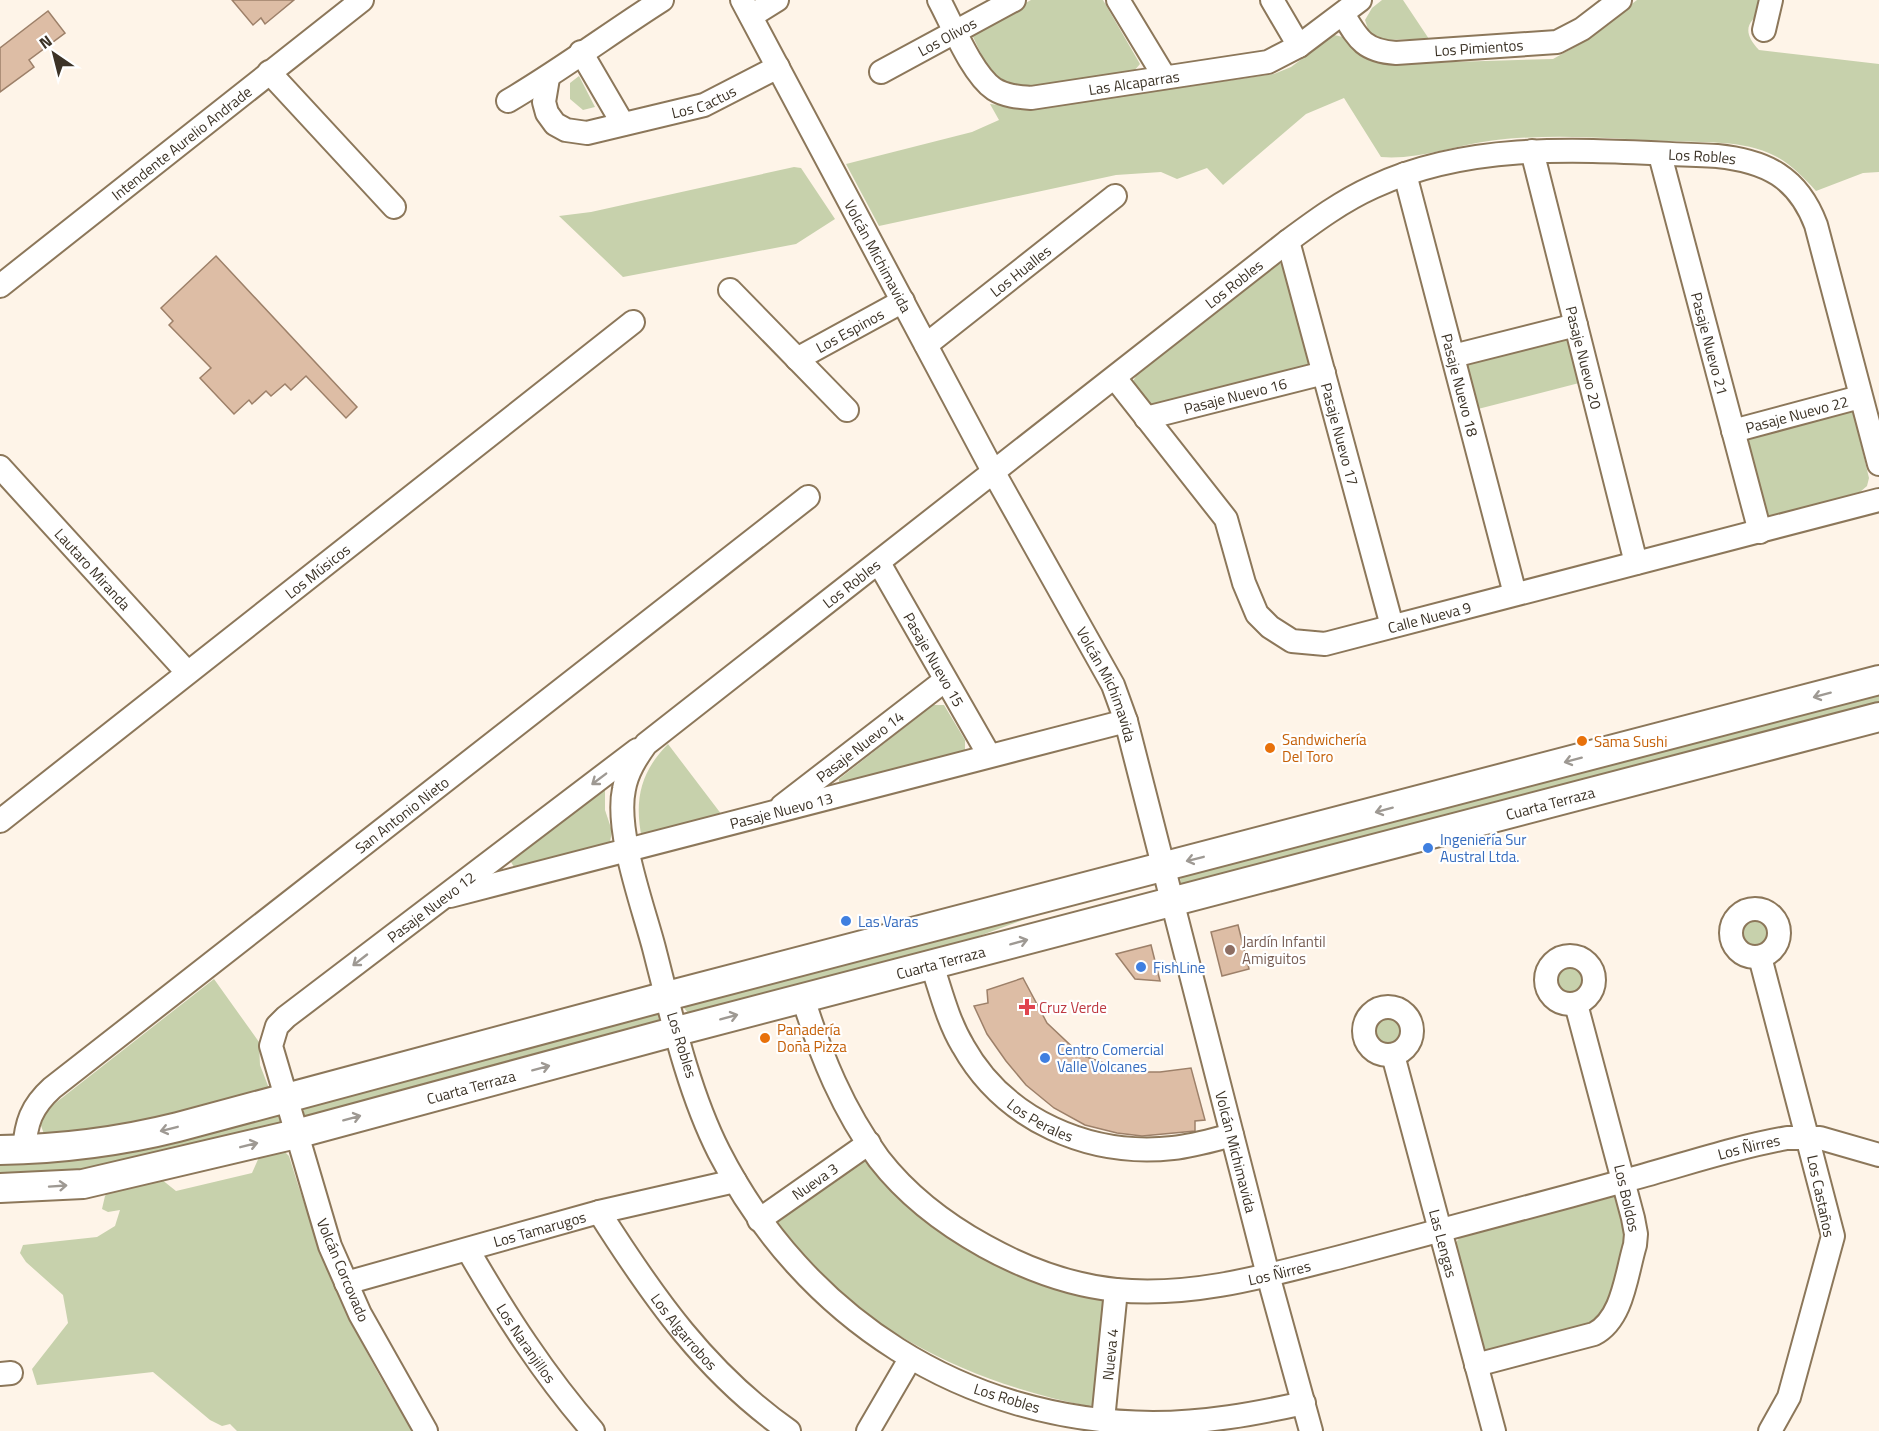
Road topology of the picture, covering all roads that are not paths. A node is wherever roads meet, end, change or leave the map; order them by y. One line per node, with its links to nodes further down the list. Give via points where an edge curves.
1 (362, 0): 17 (street, Intendente Aurelio Andrade)
2 (662, 0): 15 (street)
3 (777, 0): 11 (street)
4 (939, 0): 13 (street, Las Alcaparras)
5 (1014, 0): 13 (street, Los Olivos)
6 (1118, 0): 19 (street)
7 (1272, 0): 14 (street)
8 (1620, 0): 10 (street, Los Pimientos, via 1582,29 1557,42 1396,53 1367,47 1355,34)
9 (1771, 0): 12 (street)
10 (1351, 7): 14 (street, Las Alcaparras)
11 (746, 8): 16 (street, Volcán Michimavida)
12 (1764, 30)
13 (956, 31): 18 (street, Los Olivos); 19 (street, Las Alcaparras, via 988,84 1017,97)
14 (1299, 46): 19 (street, Las Alcaparras, via 1268,62)
15 (581, 52): 20 (street); 22 (street)
16 (778, 67): 22 (street, Los Cactus, via 704,105); 31 (street, Volcán Michimavida)
17 (269, 72): 27 (street); 29 (street, Intendente Aurelio Andrade)
18 (881, 72)
19 (1164, 76)
20 (548, 78): 21 (street); 22 (street, Los Cactus, via 544,102 555,124 586,133)
21 (508, 101)
22 (623, 124)
23 (1532, 151): 24 (street, Los Robles); 25 (street, Los Robles, via 1449,162); 33 (street, Pasaje Nuevo 20)
24 (1660, 154): 39 (street, Los Robles, via 1745,159 1778,174 1797,190 1816,225); 42 (street, Pasaje Nuevo 21)
25 (1405, 174): 28 (street, Los Robles, via 1348,200); 35 (street, Pasaje Nuevo 18)
26 (1115, 196): 34 (street, Los Hualles)
27 (394, 207)
28 (1288, 241): 37 (street, Pasaje Nuevo 17); 38 (street, Los Robles)
29 (0, 286)
30 (730, 290): 36 (street, Los Espinos)
31 (903, 301): 34 (street, Volcán Michimavida); 36 (street, Los Espinos)
32 (633, 322): 53 (street, Los Músicos)
33 (1576, 325): 35 (street); 50 (street, Pasaje Nuevo 20)
34 (926, 345): 45 (street, Volcán Michimavida)
35 (1453, 356): 51 (street, Pasaje Nuevo 18)
36 (797, 359): 40 (street, Los Espinos)
37 (1324, 373): 41 (street, Pasaje Nuevo 16); 52 (street, Pasaje Nuevo 17)
38 (1115, 378): 41 (street, Calle Nueva 9); 45 (street, Los Robles)
39 (1860, 397): 42 (street, Pasaje Nuevo 22); 43 (street, Los Robles)
40 (847, 410)
41 (1146, 418): 52 (street, Calle Nueva 9, via 1226,519 1250,602 1270,627 1292,641 1325,644)
42 (1733, 431): 48 (street, Pasaje Nuevo 21)
43 (1879, 464)
44 (0, 467): 53 (street, Lautaro Miranda)
45 (994, 473): 49 (street, Los Robles); 57 (street, Volcán Michimavida, via 1104,665)
46 (808, 497): 78 (street, San Antonio Nieto, via 52,1088 31,1112)
47 (1879, 500): 48 (street, Calle Nueva 9)
48 (1760, 532): 50 (street, Calle Nueva 9)
49 (879, 563): 55 (street, Pasaje Nuevo 15); 58 (street, Los Robles)
50 (1636, 563): 51 (street, Calle Nueva 9)
51 (1515, 594): 52 (street, Calle Nueva 9)
52 (1392, 626)
53 (187, 672): 61 (street, Los Músicos)
54 (1879, 680): 63 (main road, one-way to 63)
55 (944, 681): 59 (street, Pasaje Nuevo 15); 60 (street, Pasaje Nuevo 14)
56 (1879, 717): 65 (main road, Cuarta Terraza)
57 (1125, 721): 59 (street, Pasaje Nuevo 13); 63 (street, Volcán Michimavida)
58 (646, 744): 62 (street, Los Robles, via 635,759 624,788 622,813); 64 (street, Pasaje Nuevo 12, one-way to 64)
59 (989, 755): 60 (street, Pasaje Nuevo 13)
60 (773, 812): 62 (street, Pasaje Nuevo 13)
61 (0, 821)
62 (629, 850): 64 (street, Pasaje Nuevo 13); 68 (street, Los Robles)
63 (1163, 867): 65 (street, Volcán Michimavida); 68 (main road)
64 (437, 900): 73 (street, Pasaje Nuevo 12, one-way to 73, via 277,1026 271,1046)
65 (1172, 903): 67 (main road, Cuarta Terraza, one-way to 65); 75 (street, Volcán Michimavida)
66 (1760, 957): 76 (street, Los Castaños)
67 (932, 965): 69 (main road, Cuarta Terraza); 75 (street, Los Perales, via 948,1013 968,1054 1011,1104 1047,1127 1079,1140 1123,1149 1174,1148)
68 (667, 996): 71 (street, Los Robles); 73 (main road)
69 (803, 998): 71 (main road, Cuarta Terraza, one-way to 69); 77 (street, Los Ñirres, via 837,1089)
70 (1576, 1004): 81 (street, Los Boldos)
71 (677, 1031): 74 (main road, Cuarta Terraza, one-way to 71); 80 (street, Los Robles, via 699,1103)
72 (1393, 1055): 85 (street, Las Lengas)
73 (286, 1098): 74 (street, Volcán Corcovado); 78 (main road, one-way to 78, via 121,1141)
74 (296, 1134): 82 (main road, Cuarta Terraza, one-way to 74, via 83,1184); 88 (street, Volcán Corcovado, via 323,1226)
75 (1232, 1136): 87 (street, Volcán Michimavida)
76 (1808, 1137): 79 (street, Los Ñirres); 81 (street, Los Ñirres, via 1774,1140); 101 (street, Los Castaños, via 1831,1225 1832,1244 1789,1397)
77 (869, 1143): 84 (street, Nueva 3); 89 (street, Los Ñirres, via 916,1197 984,1245 1041,1271)
78 (12, 1150)
79 (1879, 1155)
80 (735, 1181): 83 (street, Los Tamarugos); 84 (street, Los Robles)
81 (1624, 1181): 85 (street, Los Ñirres); 91 (street, Los Boldos, via 1636,1239 1611,1321 1594,1334)
82 (0, 1188)
83 (599, 1212): 86 (street, Los Tamarugos); 97 (street, Los Algarrobos, via 656,1296 719,1375)
84 (759, 1220): 90 (street, Los Robles, via 797,1267 831,1300)
85 (1440, 1231): 87 (street, Los Ñirres); 91 (street, Las Lengas)
86 (468, 1250): 88 (street, Los Tamarugos); 96 (street, Los Naranjillos, via 540,1365)
87 (1268, 1275): 89 (street, Los Ñirres, via 1177,1289); 92 (street, Volcán Michimavida)
88 (346, 1283): 95 (street, Volcán Corcovado, via 376,1345)
89 (1116, 1290): 93 (street, Nueva 4)
90 (910, 1359): 93 (street, Los Robles, via 1012,1402); 98 (street)
91 (1476, 1365): 100 (street, Las Lengas)
92 (1304, 1403): 94 (street, Los Robles); 99 (street, Volcán Michimavida)
93 (1103, 1420): 94 (street, Los Robles)
94 (1153, 1427)
95 (426, 1431)
96 (593, 1431)
97 (789, 1431)
98 (868, 1431)
99 (1311, 1431)
100 (1494, 1431)
101 (1770, 1431)

